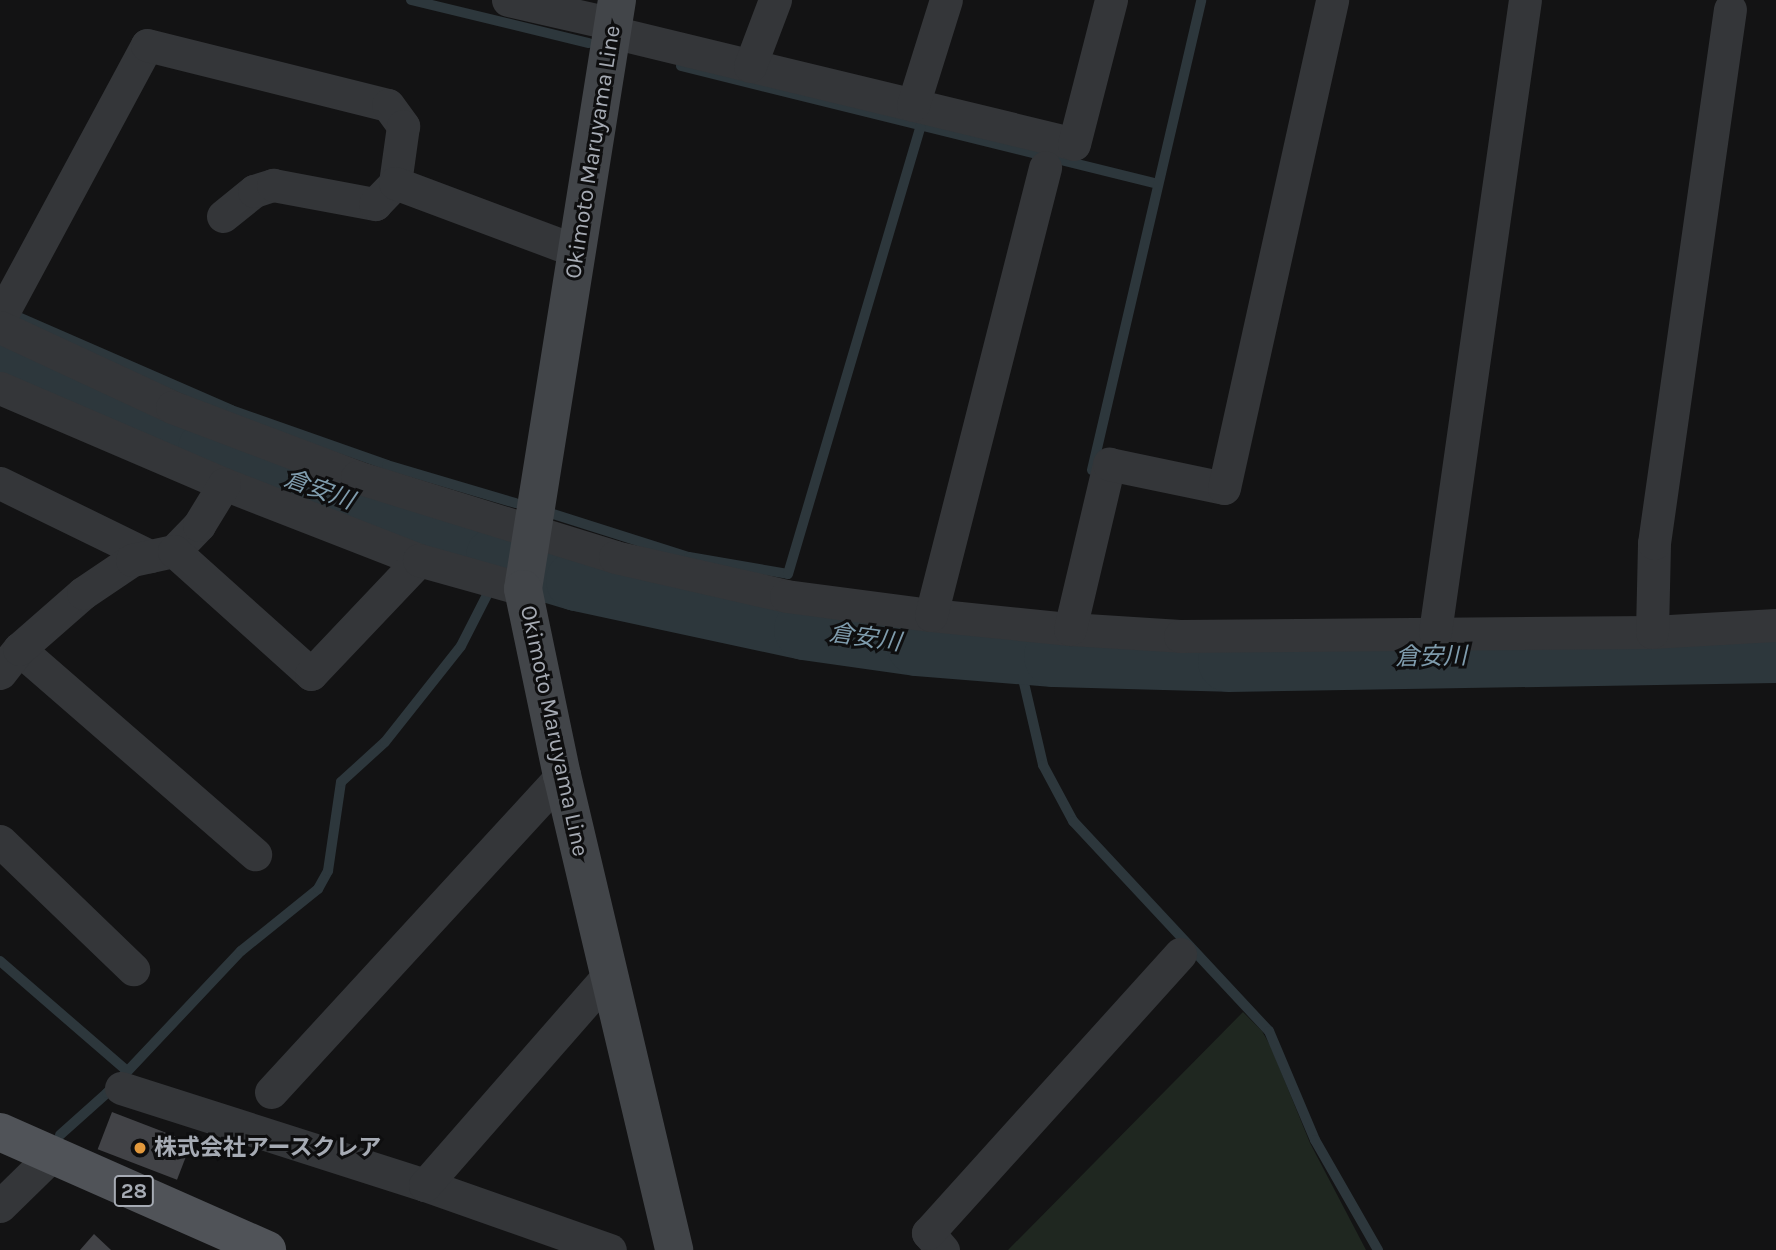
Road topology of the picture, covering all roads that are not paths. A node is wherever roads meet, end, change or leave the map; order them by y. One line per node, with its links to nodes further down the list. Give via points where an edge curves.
1 (508, 0): 8 (street)
2 (775, 0): 9 (street)
3 (946, 0): 10 (street)
4 (1111, 0): 10 (street, via 1074,144)
5 (1332, 0): 24 (street, via 1224,488 1109,464)
6 (1525, 0): 25 (street)
7 (1730, 9): 26 (street, via 1654,543)
8 (614, 19): 9 (street); 14 (main road, Okimoto Maruyama Line)
9 (750, 66): 10 (street)
10 (913, 105)
11 (1045, 167): 22 (street)
12 (395, 183): 13 (street, via 375,204 273,185 254,191); 14 (street); 15 (street, via 403,127 388,105 147,45)
13 (223, 216)
14 (577, 251): 21 (main road, Okimoto Maruyama Line)
15 (2, 316): 21 (street, via 172,407 357,477)
16 (0, 388): 18 (street)
17 (0, 482): 19 (street)
18 (224, 484): 19 (street, via 199,525); 20 (street)
19 (162, 553): 20 (street, via 311,674); 27 (street, via 132,560 83,593)
20 (419, 560): 21 (street)
21 (527, 563): 22 (street, via 615,557 786,596); 28 (main road, Okimoto Maruyama Line)
22 (931, 615): 24 (street)
23 (1776, 625): 26 (street)
24 (1070, 629): 25 (street, via 1180,636)
25 (1435, 632): 26 (street)
26 (1652, 632)
27 (10, 661): 30 (street)
28 (562, 775): 33 (main road, Okimoto Maruyama Line); 35 (street)
29 (0, 841): 32 (street)
30 (255, 854)
31 (1180, 954): 43 (street, via 928,1233)
32 (133, 969)
33 (609, 975): 38 (street); 42 (main road, Okimoto Maruyama Line)
34 (121, 1088): 38 (street)
35 (271, 1092)
36 (0, 1132): 37 (main road, 28)
37 (52, 1155): 39 (street); 40 (main road, 28)
38 (425, 1185): 41 (street)
39 (0, 1206)
40 (267, 1250)
41 (610, 1250)
42 (674, 1250)
43 (943, 1250)

